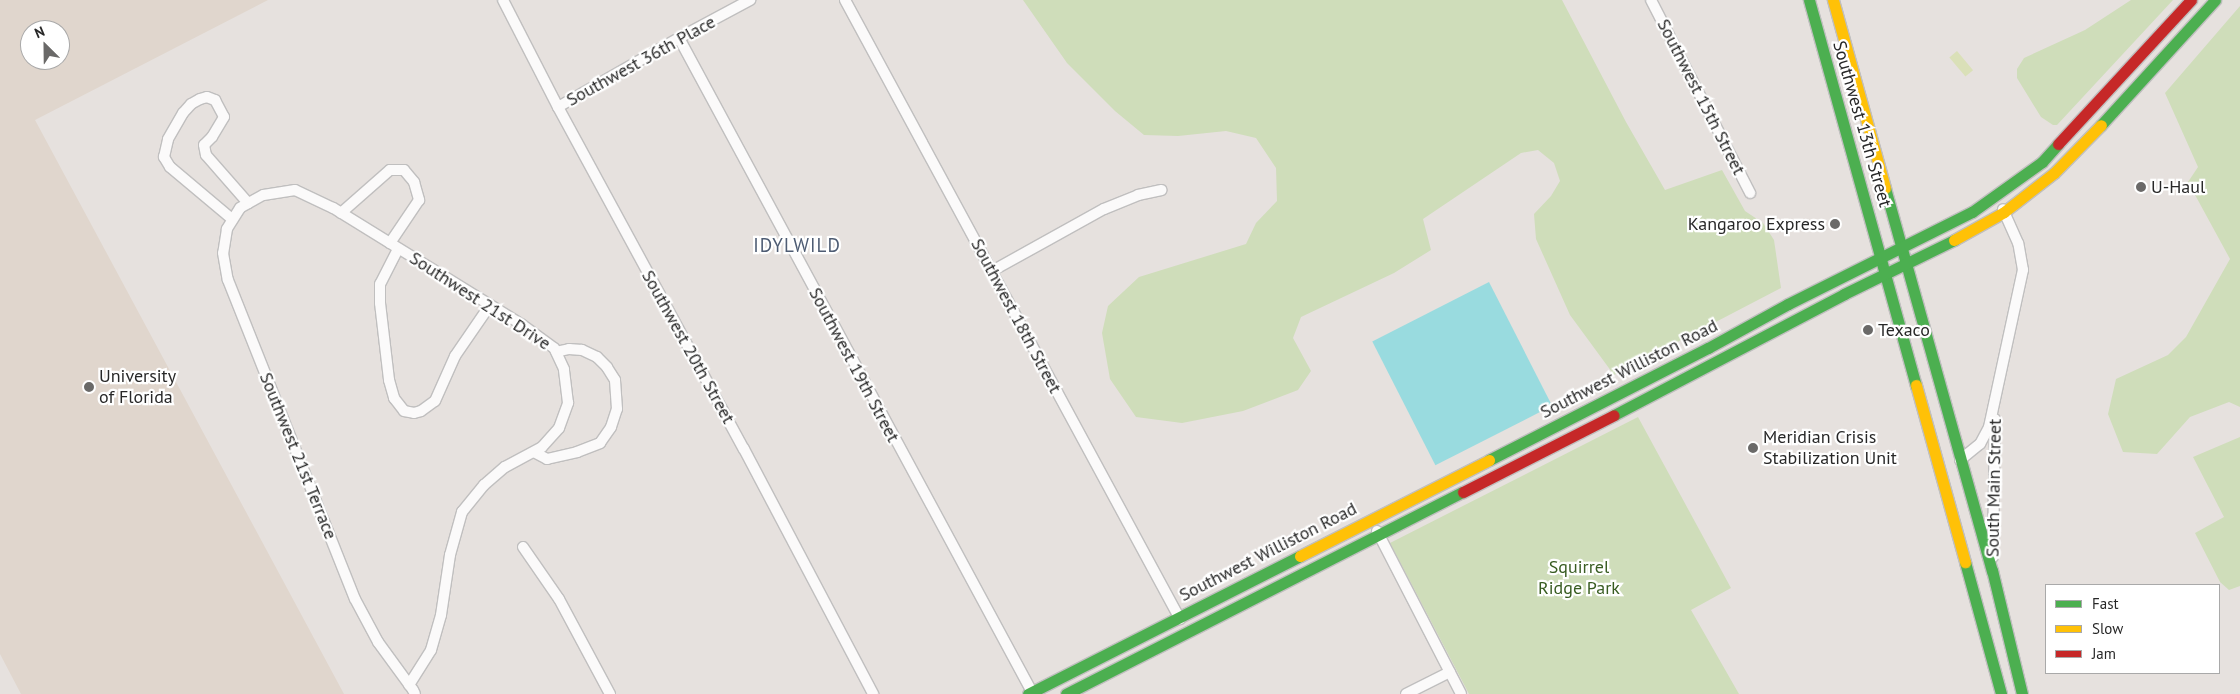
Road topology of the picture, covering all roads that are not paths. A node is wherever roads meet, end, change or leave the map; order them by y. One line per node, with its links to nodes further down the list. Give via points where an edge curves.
1 (503, 0): 10 (street, Southwest 20th Street)
2 (750, 0): 9 (street, Southwest 36th Place)
3 (845, 0): 22 (street, Southwest 18th Street)
4 (1650, 0): 12 (street, Southwest 15th Street)
5 (1810, 0): 20 (main road, Southwest 13th Street)
6 (1833, 0): 19 (main road, Southwest 13th Street)
7 (2191, 0): 13 (main road, Southwest Williston Road, via 2064,140)
8 (2215, 0): 15 (main road, Southwest Williston Road, via 2077,152)
9 (679, 38): 10 (street, Southwest 36th Place); 42 (street, Southwest 19th Street)
10 (558, 107): 45 (street, Southwest 20th Street)
11 (1161, 190): 22 (street, via 1138,195 1104,209)
12 (1750, 193)
13 (1996, 197): 15 (street, South Main Street); 19 (main road, Southwest Williston Road, via 1948,226)
14 (244, 206): 16 (street, Southwest 21st Drive, via 263,195 296,190); 17 (street, Southwest 21st Terrace); 17 (street, via 206,155 204,145 224,117 215,100 200,99 184,113 168,139 164,157 170,167)
15 (2004, 212): 21 (main road, Southwest Williston Road); 27 (street, South Main Street, via 2018,243 2023,270)
16 (341, 213): 18 (street, Southwest 21st Drive); 18 (street, via 390,170 404,170 414,182 419,200)
17 (232, 219): 41 (street, Southwest 21st Terrace, via 223,253 228,280 355,599 378,642)
18 (394, 246): 24 (street, Southwest 21st Drive); 24 (street, via 380,284 380,303 389,380 394,398 404,411 421,411 435,401 455,356)
19 (1902, 248): 20 (main road, Southwest Williston Road); 21 (main road, Southwest 13th Street)
20 (1881, 257): 23 (main road, Southwest 13th Street); 26 (main road, Southwest Williston Road)
21 (1906, 264): 23 (main road, Southwest Williston Road); 30 (main road, Southwest 13th Street)
22 (992, 271): 38 (street, Southwest 18th Street)
23 (1886, 274): 28 (main road, Southwest Williston Road); 31 (main road, Southwest 13th Street)
24 (490, 305): 25 (street, Southwest 21st Drive, via 521,324)
25 (556, 352): 29 (street, Southwest 21st Drive, via 564,369 568,403 558,428); 29 (street, via 582,350 607,366 615,380 617,409 611,427 600,443 546,459)
26 (1616, 395): 28 (main road); 32 (main road, Southwest Williston Road)
27 (1996, 405): 30 (street, South Main Street, via 1985,436); 37 (street, South Main Street)
28 (1623, 410): 34 (main road, Southwest Williston Road)
29 (534, 452): 41 (street, Southwest 21st Drive, via 506,467 484,485 462,512 431,650)
30 (1960, 460): 31 (main road, via 1951,485); 33 (main road, Southwest 13th Street)
31 (1950, 508): 35 (main road, Southwest 13th Street)
32 (1372, 519): 34 (street); 38 (main road, Southwest Williston Road)
33 (1979, 530): 35 (main road); 37 (main road, Southwest 13th Street)
34 (1379, 535): 39 (main road, Southwest Williston Road); 40 (street)
35 (1958, 536): 49 (main road, Southwest 13th Street)
36 (523, 547): 44 (street, via 559,599)
37 (1992, 570): 50 (main road, Southwest 13th Street)
38 (1180, 617): 39 (street, Southwest 18th Street); 42 (main road, Southwest Williston Road)
39 (1188, 632): 46 (main road, Southwest Williston Road)
40 (1450, 672): 47 (street); 48 (street)
41 (409, 685): 43 (street, Southwest 21st Terrace)
42 (1030, 693)
43 (415, 694)
44 (610, 694)
45 (873, 694)
46 (1066, 694)
47 (1406, 694)
48 (1462, 694)
49 (2001, 694)
50 (2022, 694)

